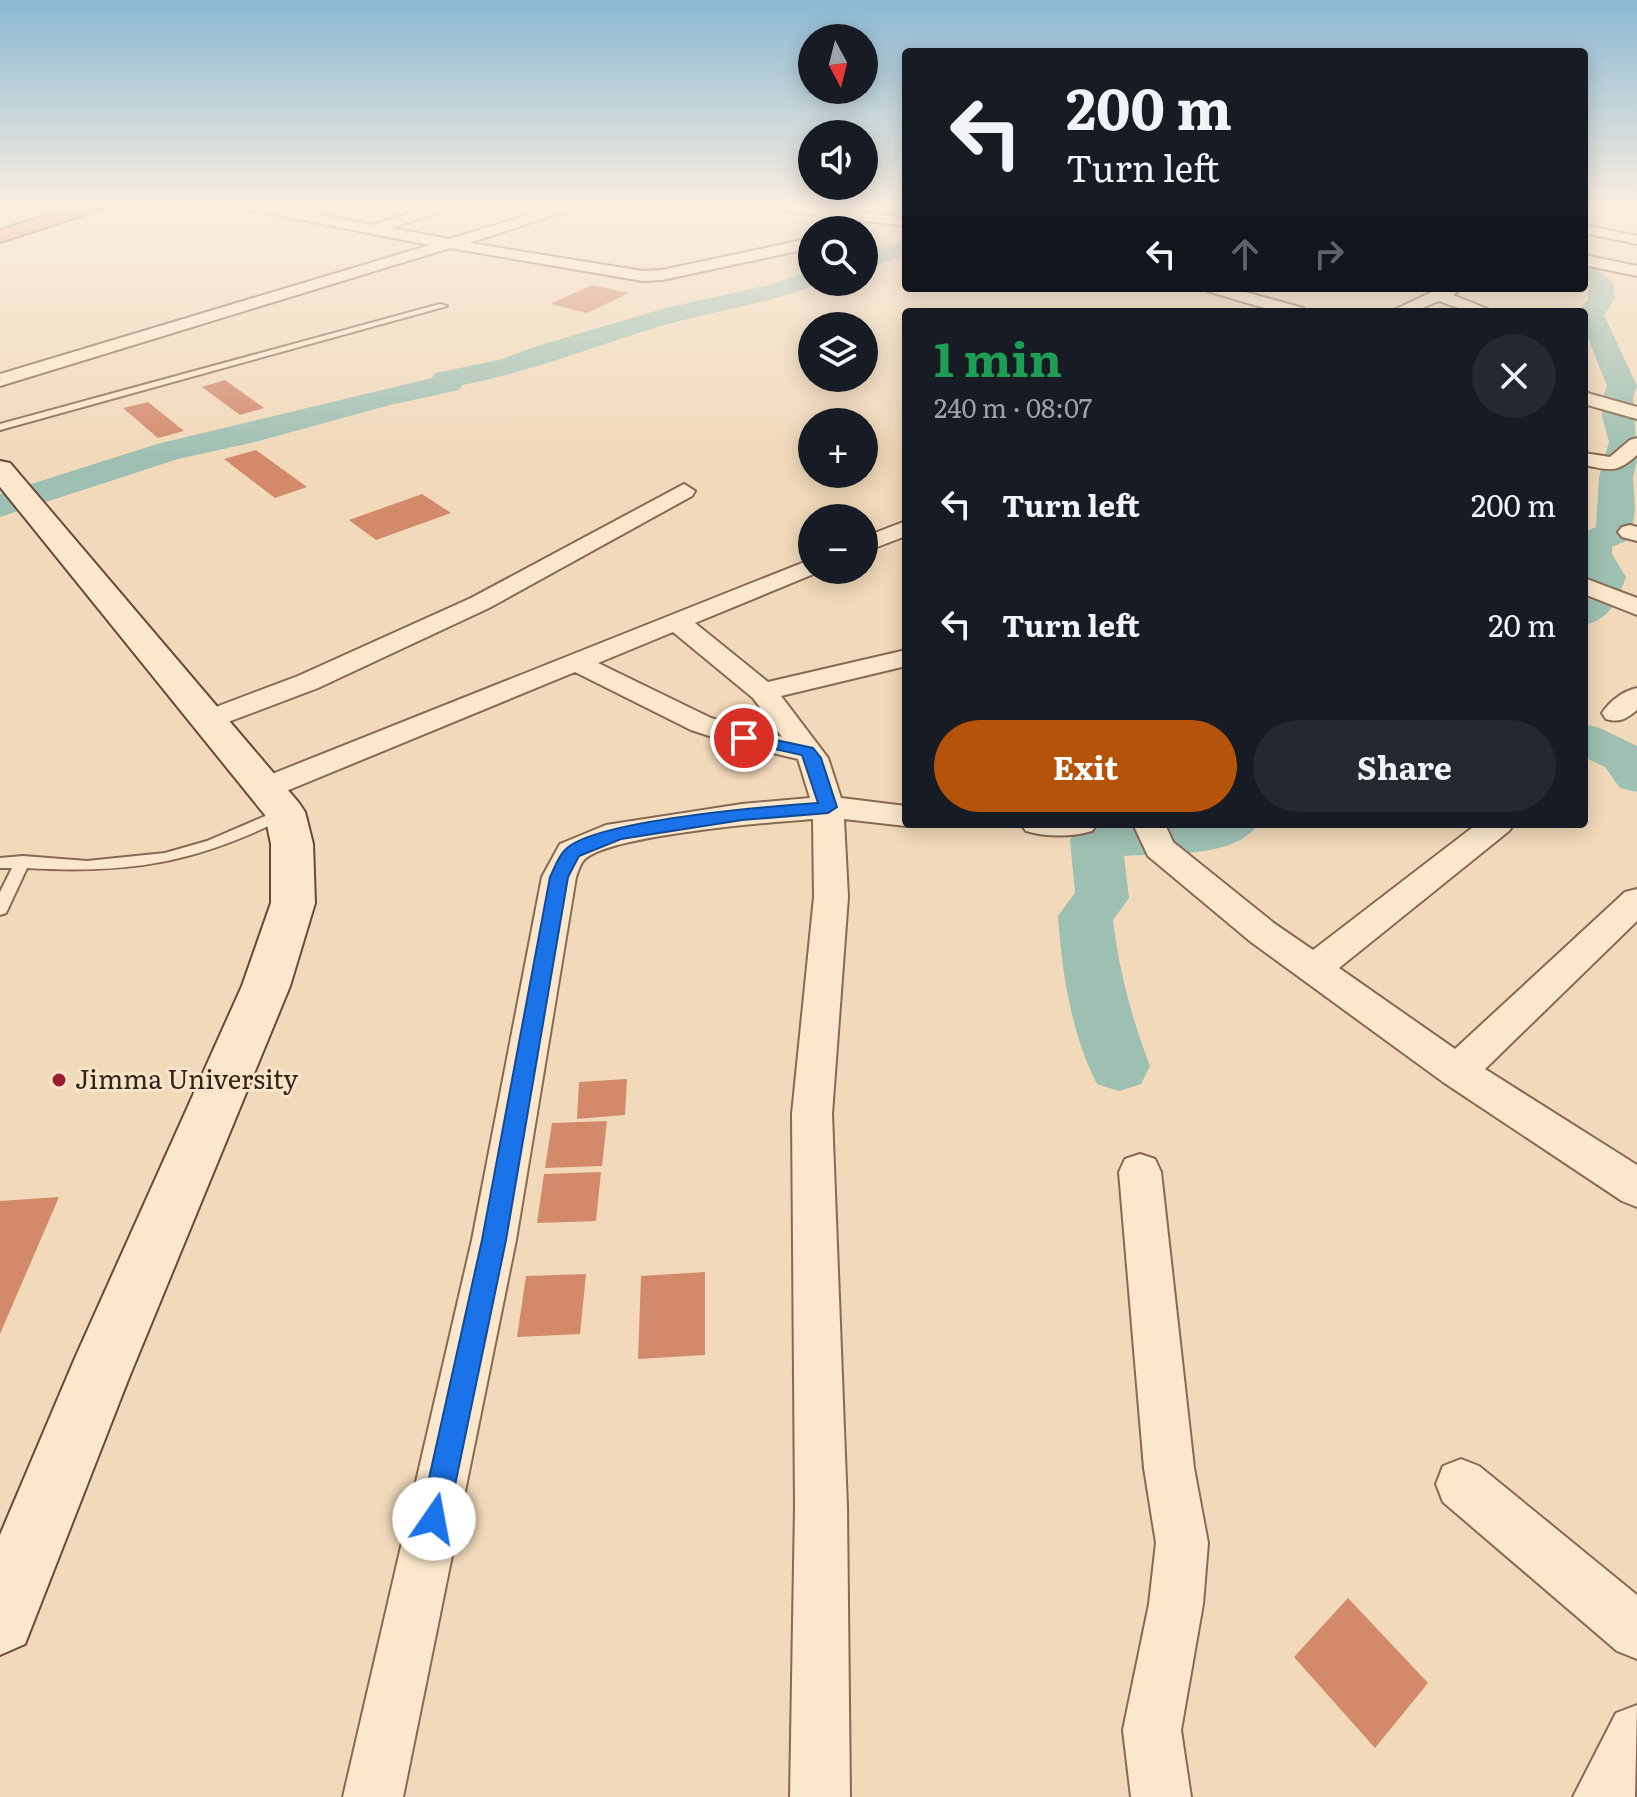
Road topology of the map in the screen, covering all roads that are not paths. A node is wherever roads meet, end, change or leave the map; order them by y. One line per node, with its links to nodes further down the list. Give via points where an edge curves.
1 (302, 287): 11 (street)
2 (1226, 292): 6 (street)
3 (1265, 292): 6 (street)
4 (1445, 292): 5 (street)
5 (1438, 295): 9 (street); 10 (street)
6 (1248, 299): 8 (street)
7 (443, 306): 14 (lane)
8 (1282, 308)
9 (1408, 308)
10 (1475, 308)
11 (0, 380)
12 (1590, 400): 13 (street)
13 (1634, 412)
14 (0, 427)
15 (1625, 456): 16 (street)
16 (1588, 459)
17 (2, 471): 28 (street)
18 (684, 491): 28 (street, via 454,615 308,682)
19 (902, 530): 20 (street)
20 (878, 539)
21 (798, 572): 24 (street)
22 (1588, 587): 23 (street)
23 (1637, 607)
24 (676, 621): 26 (street); 27 (street)
25 (902, 659): 27 (street)
26 (575, 662): 29 (street, via 701,724); 30 (street)
27 (763, 692): 29 (street)
28 (210, 719): 30 (street)
29 (808, 752): 31 (street)
30 (276, 800): 35 (lane, via 232,840 163,860 86,866); 44 (street, via 292,844 293,903 266,986)
31 (828, 807): 32 (street); 47 (street, via 617,833 572,852 559,877 494,1240); 48 (street, via 831,897 812,1114 821,1507)
32 (902, 816)
33 (1151, 828): 39 (street, via 1160,848)
34 (1493, 828): 39 (street)
35 (23, 861): 36 (lane); 38 (lane)
36 (0, 863)
37 (1637, 901): 40 (street)
38 (0, 909)
39 (1313, 969): 40 (street)
40 (1457, 1071): 42 (street)
41 (1140, 1172): 49 (street, via 1169,1468 1182,1543 1168,1656 1152,1730)
42 (1637, 1188)
43 (1461, 1484): 45 (street)
44 (0, 1619)
45 (1637, 1631)
46 (1637, 1734): 50 (street)
47 (373, 1797)
48 (820, 1797)
49 (1161, 1797)
50 (1603, 1797)

